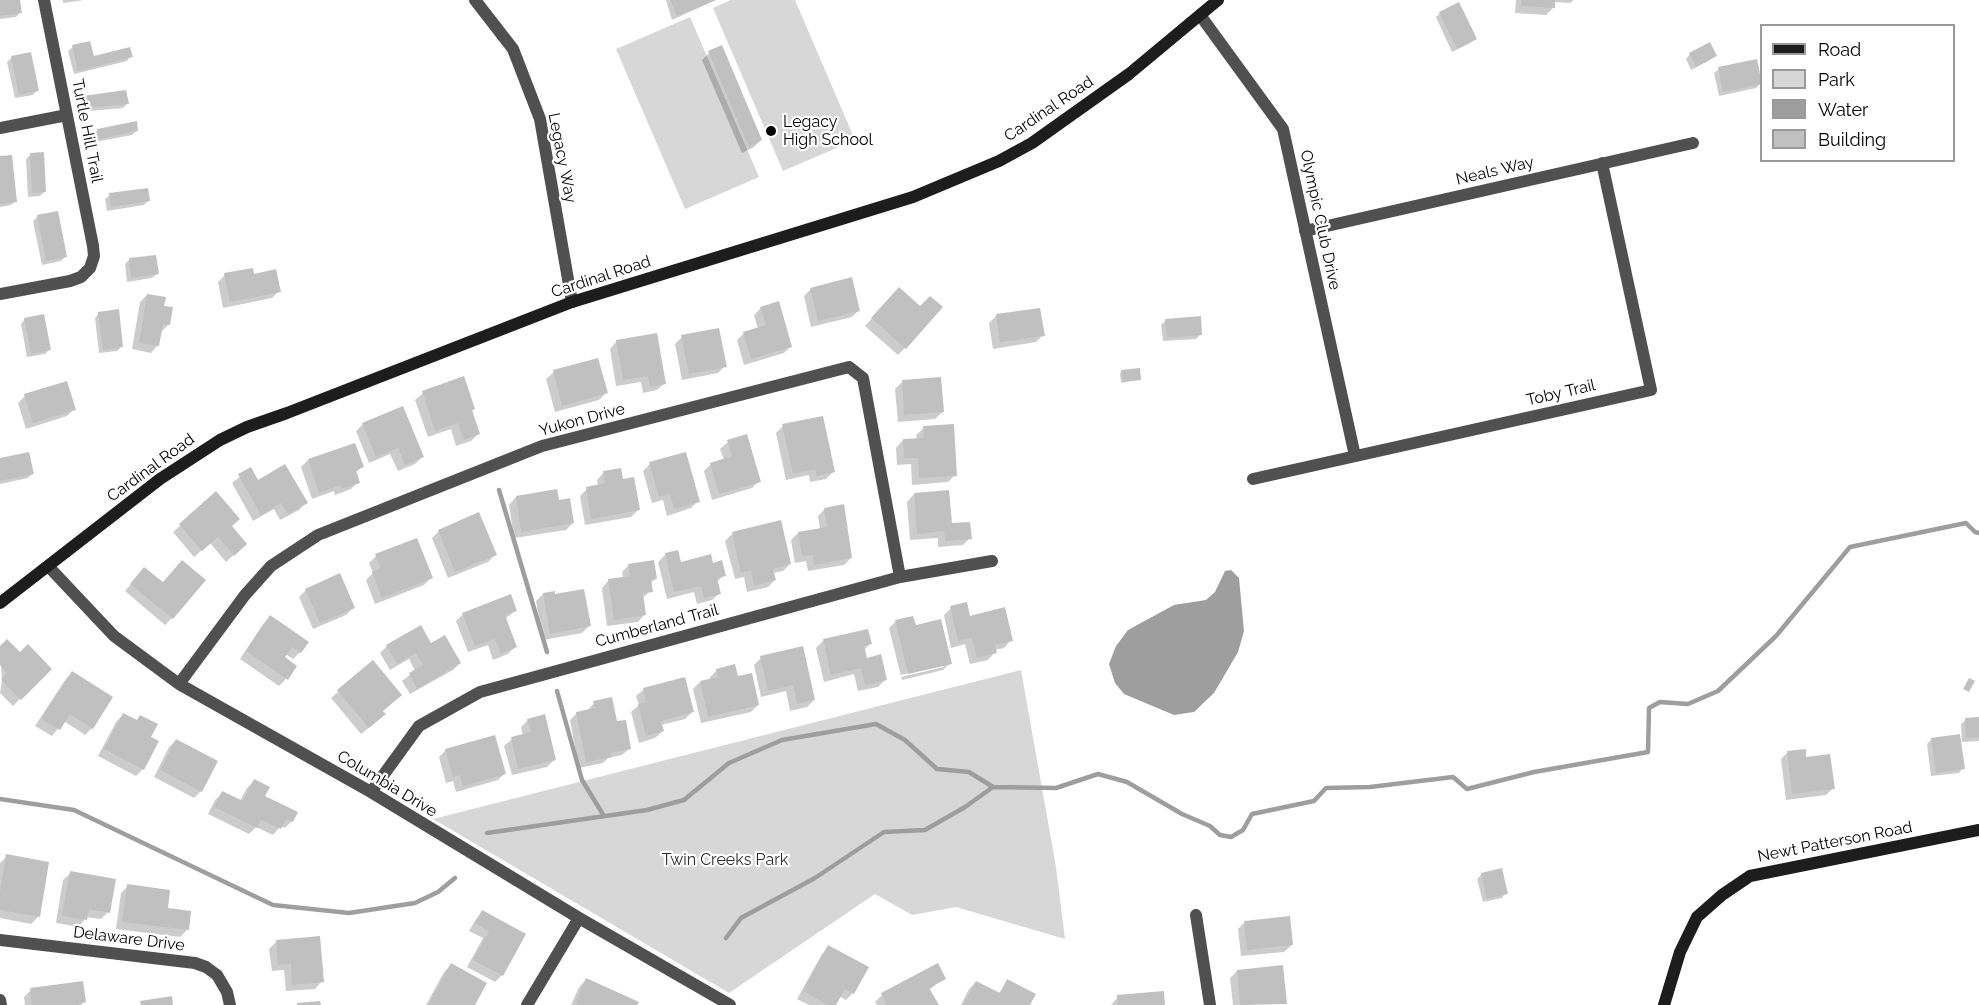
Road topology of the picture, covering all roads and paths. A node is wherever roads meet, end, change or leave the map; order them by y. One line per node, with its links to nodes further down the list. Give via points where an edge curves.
1 (44, 0): 5 (street, Turtle Hill Trail)
2 (475, 0): 11 (street, Legacy Way, via 513,49 540,119)
3 (1218, 0): 4 (street, Cardinal Road)
4 (1200, 15): 9 (street, Olympic Club Drive, via 1283,129); 11 (street, Cardinal Road, via 1129,74 1032,143 999,161 913,197)
5 (67, 115): 6 (street); 10 (street, Turtle Hill Trail, via 93,246 90,268 70,281)
6 (0, 128)
7 (1693, 143): 8 (street, Neals Way)
8 (1602, 164): 9 (street, Neals Way); 12 (street, Toby Trail, via 1651,390)
9 (1305, 231): 12 (street, Olympic Club Drive)
10 (0, 294)
11 (573, 302): 15 (street, Cardinal Road, via 220,440 160,479)
12 (1355, 456): 13 (street, Toby Trail)
13 (1253, 479)
14 (992, 561): 16 (street, Cumberland Trail)
15 (48, 566): 17 (street, Cardinal Road); 18 (street, Columbia Drive, via 114,636)
16 (900, 577): 18 (street, Yukon Drive, via 863,378 849,367 542,446 318,535 271,566); 19 (street, Cumberland Trail, via 480,692 419,726)
17 (0, 603)
18 (178, 684): 19 (street, Columbia Drive)
19 (371, 792): 22 (street, Columbia Drive)
20 (1979, 830): 30 (street, Newt Patterson Road, via 1750,876 1697,917 1680,952)
21 (1196, 915): 29 (street)
22 (579, 918): 27 (street); 28 (street, Columbia Drive)
23 (0, 940): 26 (street, Delaware Drive, via 195,963 217,975 228,992)
24 (0, 1000): 25 (street)
25 (1, 1005)
26 (230, 1005)
27 (527, 1005)
28 (730, 1005)
29 (1210, 1005)
30 (1664, 1005)

